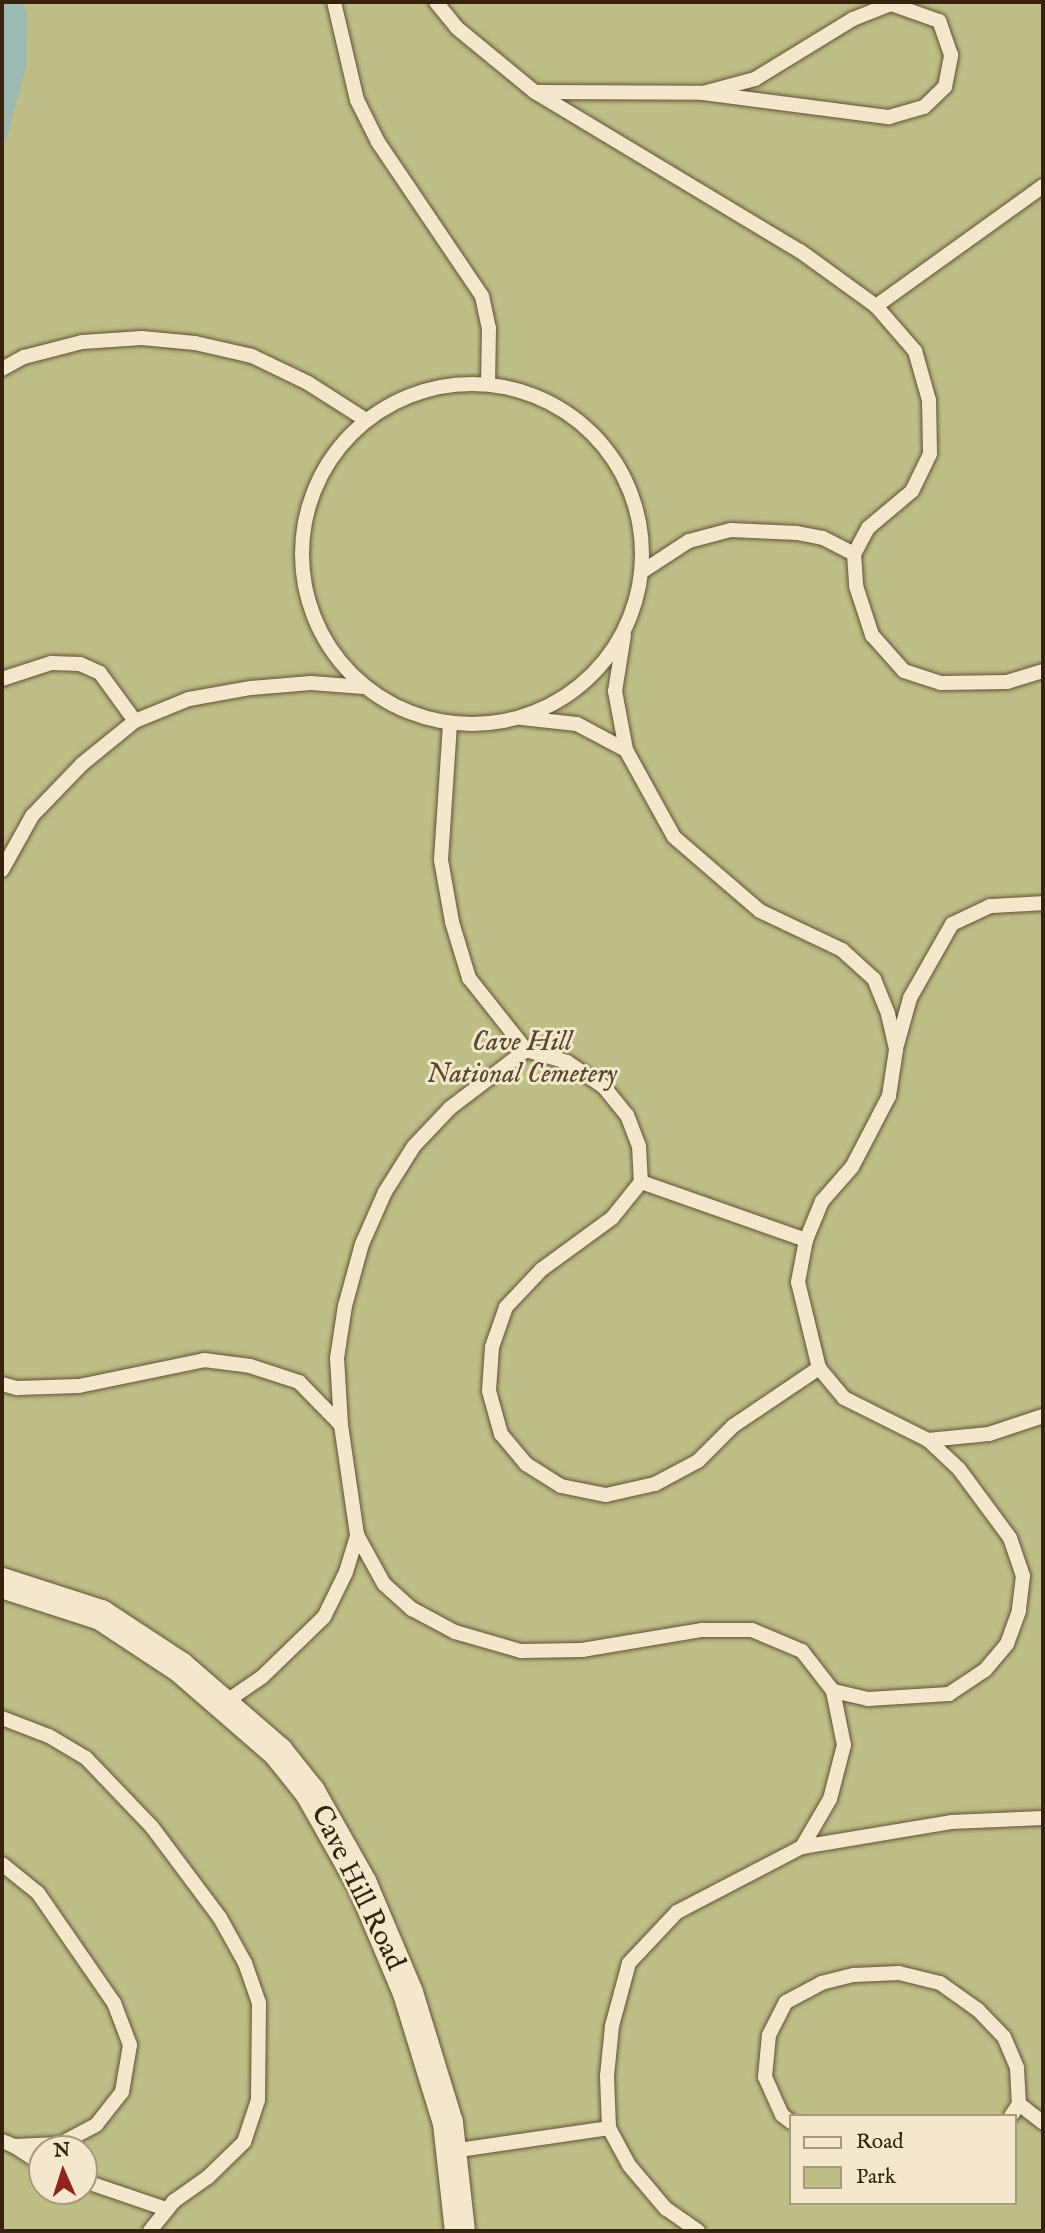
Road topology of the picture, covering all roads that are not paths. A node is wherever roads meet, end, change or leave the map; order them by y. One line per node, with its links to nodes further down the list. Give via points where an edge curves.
1 (334, 2): 8 (lane, via 357,100 378,142 482,296 489,328)
2 (436, 2): 3 (lane, via 457,28)
3 (535, 92): 4 (lane); 6 (lane, via 800,251)
4 (703, 93): 4 (lane, via 889,117 925,107 945,87 951,55 939,21 891,4 853,19 755,79)
5 (1043, 186): 6 (lane)
6 (876, 306): 10 (lane, via 915,351 929,400 930,454 912,491 868,528)
7 (2, 369): 9 (lane, via 24,357 82,342 142,338 195,343 253,356 308,383)
8 (488, 383): 9 (lane, via 444,385 403,397); 11 (lane, via 541,397 595,436 620,467 640,517)
9 (366, 420): 15 (lane, via 331,457 308,502 300,553 307,603 329,649)
10 (854, 554): 11 (lane, via 823,538 731,530 689,541); 13 (lane, via 856,586 873,635 904,671 941,683 1007,682)
11 (643, 571): 12 (lane)
12 (624, 635): 16 (lane, via 588,679 562,700); 19 (lane, via 615,691)
13 (1043, 671)
14 (2, 679): 17 (lane, via 51,663 80,664 100,673)
15 (364, 687): 17 (lane, via 311,683 251,688 189,699); 18 (lane, via 404,711)
16 (520, 718): 18 (lane); 19 (lane, via 577,724)
17 (135, 721): 20 (lane, via 32,816)
18 (450, 724): 22 (lane, via 441,860 452,922 469,978)
19 (626, 750): 23 (lane, via 674,837 760,911 842,950 874,979)
20 (2, 870)
21 (1043, 903): 23 (lane, via 990,906 952,924 910,998)
22 (526, 1050): 24 (lane, via 567,1062 604,1087 627,1115 639,1146); 29 (lane, via 450,1108 414,1146 386,1192 362,1244 345,1306 337,1359)
23 (896, 1050): 25 (lane, via 889,1096 874,1131 852,1167 822,1201)
24 (641, 1182): 25 (lane); 26 (lane, via 612,1218 541,1270 506,1307 492,1347 489,1391 501,1434 526,1464 561,1486 606,1494 655,1484 698,1461 733,1426)
25 (806, 1240): 26 (lane, via 798,1282)
26 (819, 1368): 30 (lane, via 844,1398)
27 (2, 1384): 29 (lane, via 17,1388 79,1386 204,1360 250,1366 299,1382)
28 (1043, 1416): 30 (lane, via 989,1434)
29 (341, 1425): 31 (lane)
30 (928, 1440): 33 (lane, via 959,1469 1010,1538 1023,1576 1019,1611 1007,1644 985,1670 949,1694 868,1699)
31 (357, 1535): 33 (lane, via 384,1584 412,1609 455,1632 521,1651 582,1650 702,1630 752,1630 802,1651); 34 (lane, via 346,1572 324,1617 279,1663)
32 (2, 1583): 34 (street, Cave Hill Road, via 101,1615 180,1667)
33 (833, 1691): 37 (lane, via 844,1745 830,1799)
34 (223, 1703): 44 (street, Cave Hill Road, via 278,1752 339,1838 408,1993 448,2123)
35 (2, 1718): 47 (lane, via 50,1737 86,1759 152,1827 220,1918 245,1963 259,2003 258,2100 244,2142)
36 (1043, 1818): 37 (lane, via 951,1822)
37 (803, 1847): 42 (lane, via 677,1912 629,1963 609,2051)
38 (2, 1864): 43 (lane, via 38,1893 114,2003 130,2045 122,2092 96,2125 60,2144)
39 (1015, 2110): 40 (lane, via 1017,2068 1004,2037 978,2010 940,1983 899,1973 854,1975 821,1983 786,2002 769,2035 765,2077 782,2115); 41 (lane)
40 (790, 2121)
41 (1043, 2123)
42 (609, 2128): 44 (lane); 50 (lane, via 629,2165 666,2209)
43 (8, 2144): 45 (lane)
44 (452, 2151): 49 (street, Cave Hill Road)
45 (28, 2156)
46 (98, 2186): 47 (lane)
47 (166, 2209): 48 (lane)
48 (150, 2231)
49 (460, 2231)
50 (698, 2231)

